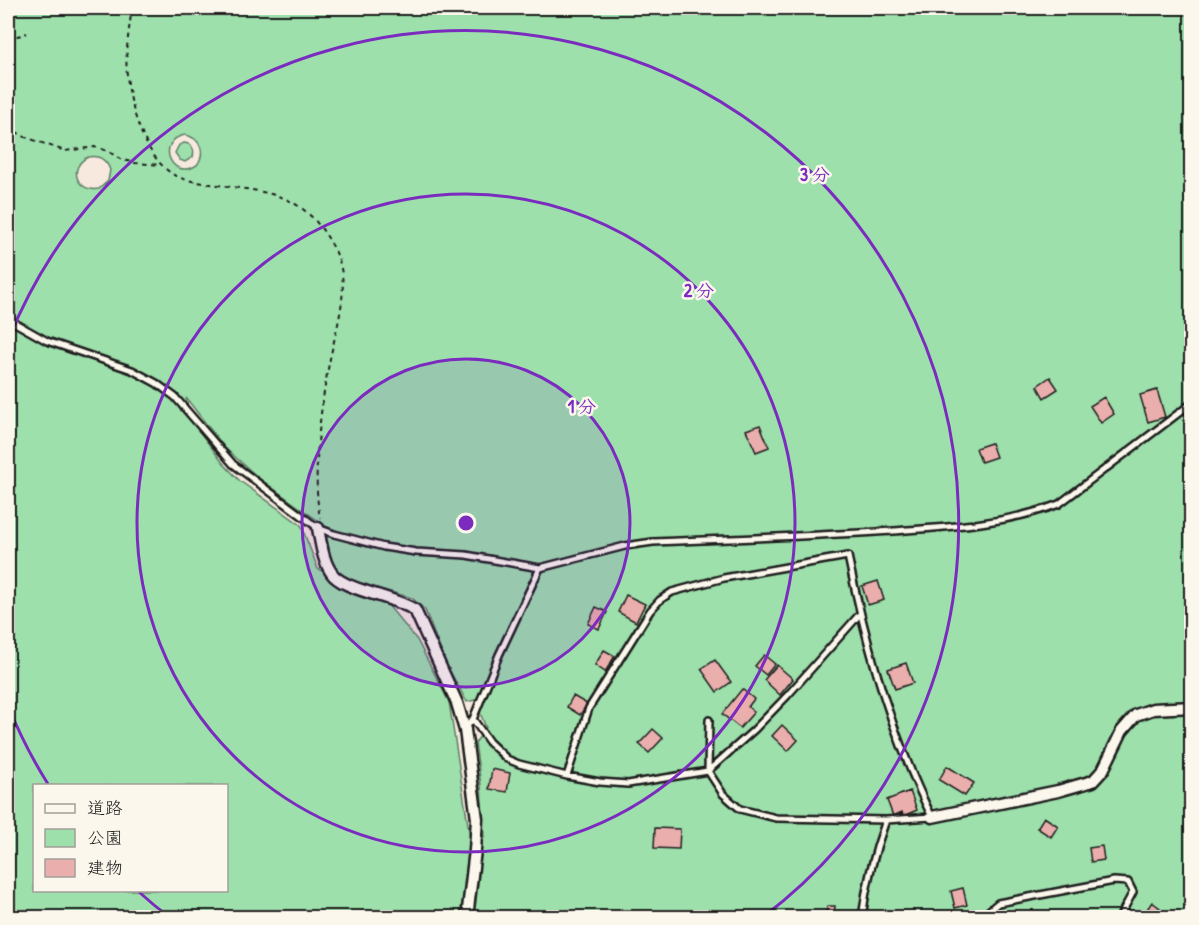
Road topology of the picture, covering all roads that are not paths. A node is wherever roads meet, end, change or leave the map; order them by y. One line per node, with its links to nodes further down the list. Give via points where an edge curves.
1 (8, 319): 3 (lane, via 47,341 132,370 156,383 175,397 233,464)
2 (1191, 403): 4 (lane, via 1059,504 1027,515 965,526 653,542)
3 (320, 529): 4 (lane, via 384,547 466,555); 9 (street, via 334,576 415,610 458,703)
4 (540, 568): 7 (lane)
5 (859, 615): 10 (lane, via 787,696); 11 (lane, via 848,556 724,578 672,592 650,611 590,708); 12 (lane, via 879,685 914,780)
6 (1191, 707): 12 (street, via 1153,709 1136,715 1093,781 1058,792)
7 (473, 719): 9 (lane); 11 (lane, via 507,759)
8 (710, 720): 10 (lane)
9 (465, 730): 14 (street, via 477,819)
10 (708, 771): 11 (lane, via 628,784); 13 (lane, via 723,794 740,809 776,818)
11 (567, 777)
12 (933, 817): 13 (lane)
13 (886, 820): 15 (lane, via 874,852)
14 (467, 918)
15 (862, 918)
16 (980, 918): 17 (lane, via 998,903 1114,881 1128,882 1133,892)
17 (1119, 918)

